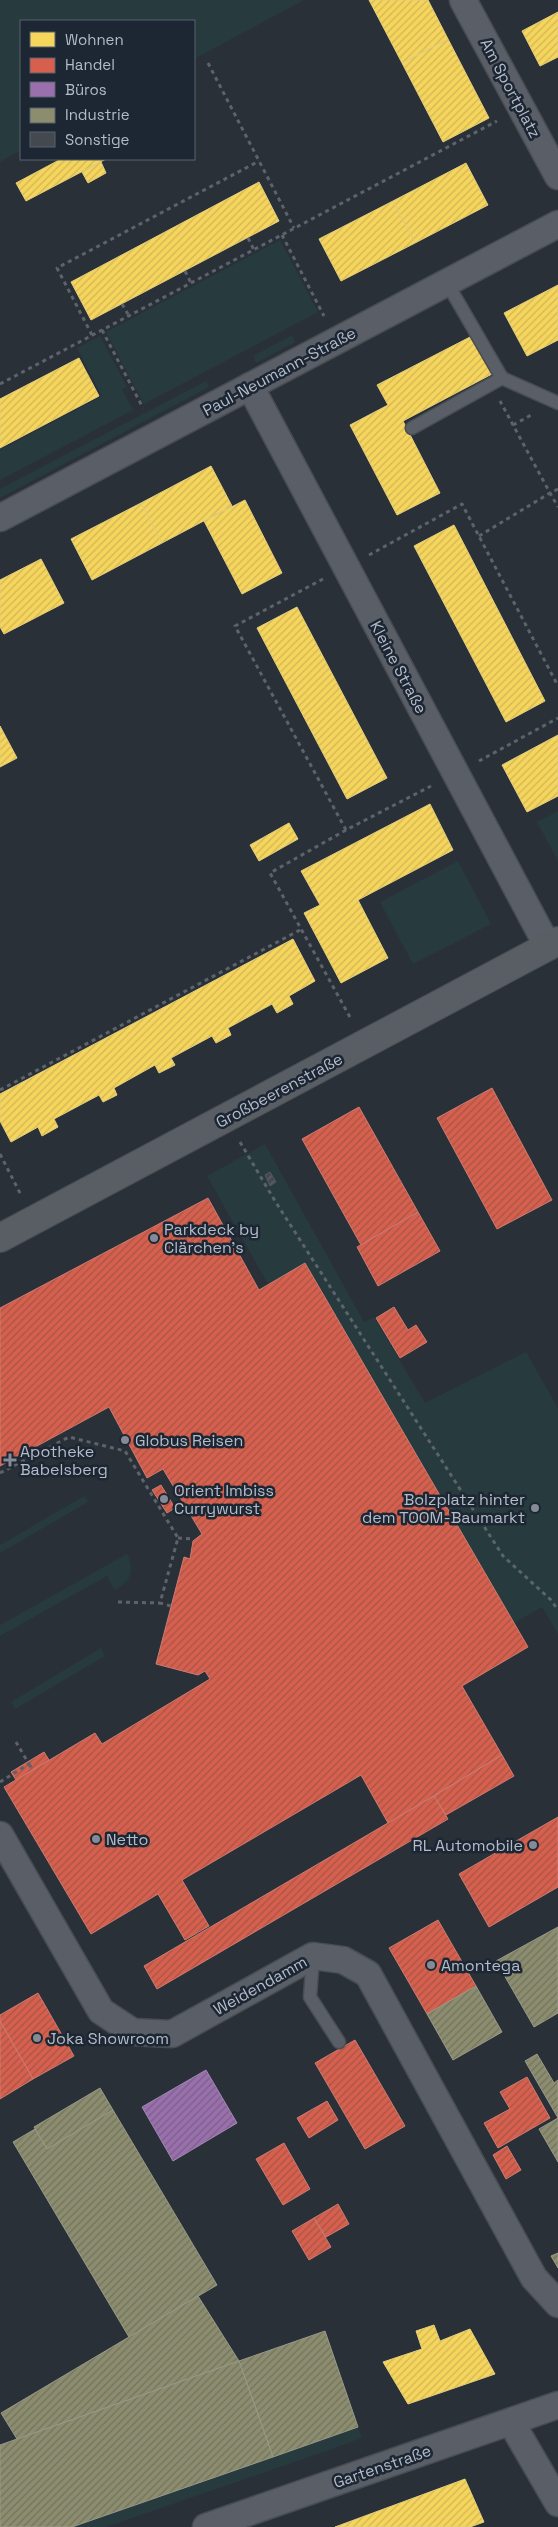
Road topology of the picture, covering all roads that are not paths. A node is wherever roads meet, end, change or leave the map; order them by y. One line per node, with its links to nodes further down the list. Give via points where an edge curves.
1 (463, 0): 2 (street, Am Sportplatz)
2 (558, 176)
3 (558, 224): 4 (street, Paul-Neumann-Straße)
4 (448, 282): 5 (lane); 6 (street, Paul-Neumann-Straße)
5 (497, 382): 7 (lane); 8 (lane)
6 (250, 386): 9 (street, Paul-Neumann-Straße); 10 (street, Kleine Straße, via 455,773)
7 (558, 403)
8 (412, 428)
9 (0, 518)
10 (553, 944): 11 (street, Großbeerenstraße)
11 (0, 1238)
12 (0, 1835): 13 (street, Weidendamm, via 101,2011 133,2032 172,2034)
13 (313, 1956): 14 (lane, via 310,1997); 15 (street, Weidendamm, via 342,1960 368,1974 534,2278)
14 (339, 2042)
15 (558, 2304)
16 (558, 2405): 17 (street, Gartenstraße)
17 (511, 2422): 18 (street); 19 (street, Gartenstraße)
18 (558, 2503)
19 (206, 2527)

